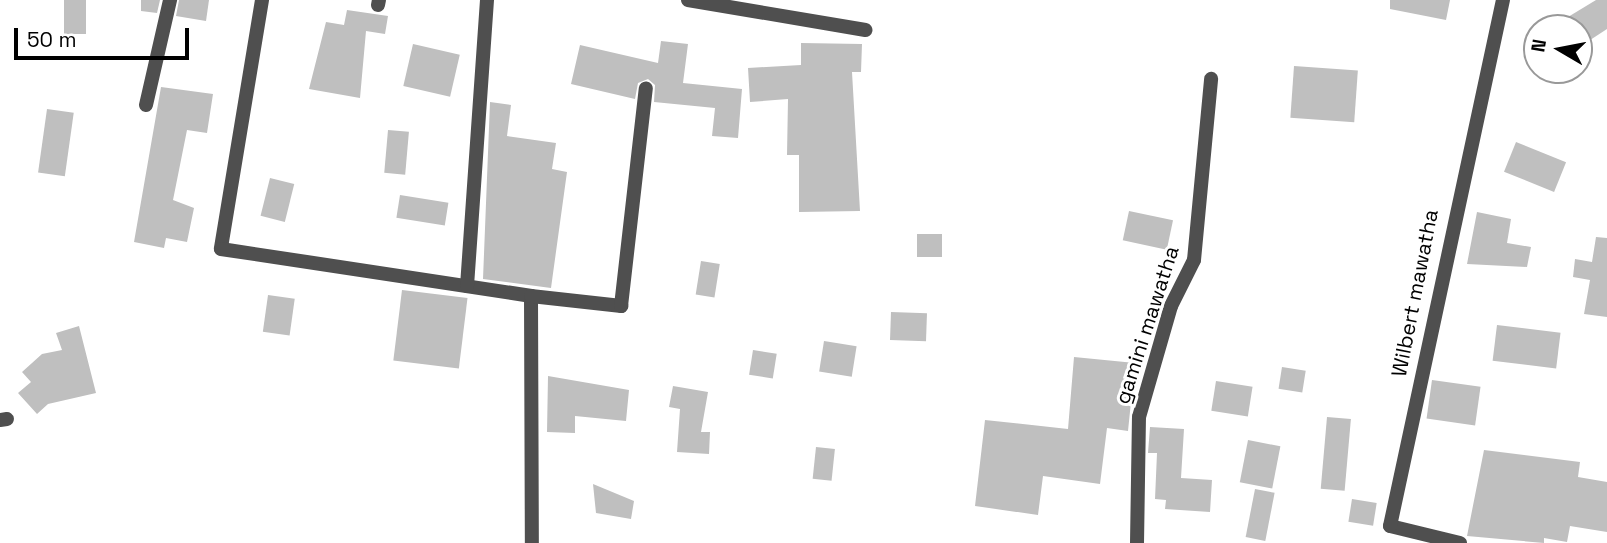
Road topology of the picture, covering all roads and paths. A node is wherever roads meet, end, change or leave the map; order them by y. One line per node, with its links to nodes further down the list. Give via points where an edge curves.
1 (170, 0): 9 (street)
2 (262, 0): 10 (street, via 221,248)
3 (487, 0): 10 (street)
4 (688, 0): 6 (street)
5 (1503, 0): 14 (street, Wilbert mawatha, via 1390,526)
6 (865, 30)
7 (1211, 79): 13 (street, gamini mawatha, via 1194,260 1171,306 1139,417)
8 (646, 88): 11 (street, via 621,306)
9 (146, 105)
10 (467, 286): 11 (street)
11 (531, 296): 12 (street)
12 (532, 543)
13 (1137, 543)
14 (1460, 543)

